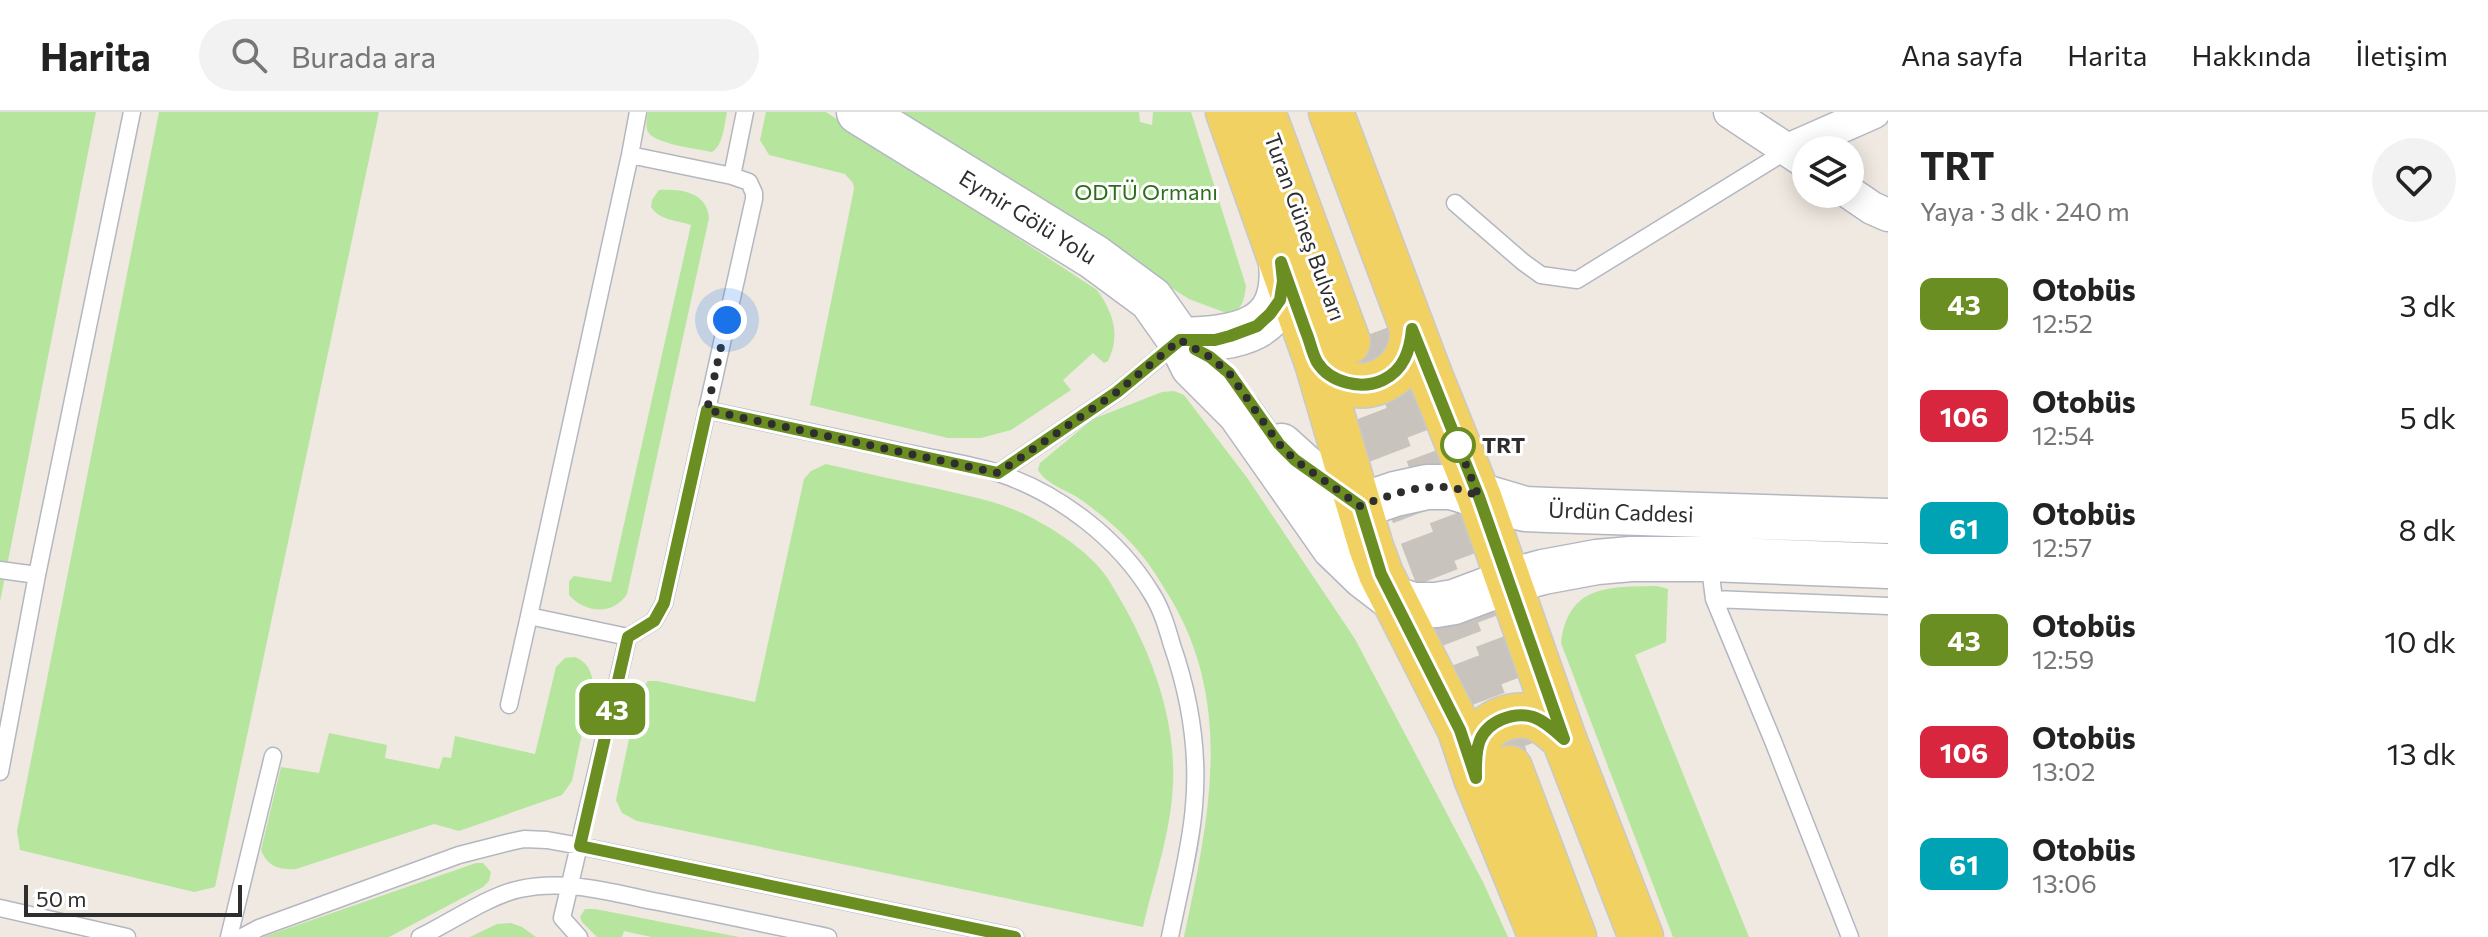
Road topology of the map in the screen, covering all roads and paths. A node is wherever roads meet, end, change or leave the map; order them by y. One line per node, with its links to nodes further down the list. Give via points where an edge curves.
1 (132, 112): 29 (lane)
2 (638, 112): 13 (lane)
3 (745, 112): 15 (lane)
4 (859, 112): 20 (street, Eymir Gölü Yolu, via 1094,257 1151,299)
5 (1228, 112): 19 (main road)
6 (1263, 112): 21 (main road, Turan Güneş Bulvarı)
7 (1301, 112): 21 (main road, Turan Güneş Bulvarı)
8 (1331, 112): 21 (main road)
9 (1730, 112): 12 (street)
10 (1874, 112): 11 (street)
11 (1832, 136)
12 (1792, 153)
13 (630, 155): 15 (lane); 34 (lane)
14 (1792, 159): 16 (lane, via 1577,280 1541,275)
15 (732, 176): 22 (lane, via 749,182 754,199)
16 (1455, 203)
17 (1864, 203): 18 (street)
18 (1888, 215)
19 (1281, 262): 20 (street, via 1280,300 1257,326 1215,340); 21 (main road)
20 (1180, 340): 23 (lane, via 1117,392); 25 (street, via 1229,373 1295,460); 32 (street, Eymir Gölü Yolu, via 1193,366 1240,413 1334,547)
21 (1365, 341): 24 (main road); 25 (main road)
22 (707, 410): 23 (lane); 35 (lane, via 664,603 654,621)
23 (998, 473): 50 (lane, via 1052,498 1111,542 1141,577 1165,621 1184,681 1196,764 1194,808)
24 (1479, 497): 25 (street, Ürdün Caddesi, via 1467,490 1427,487); 26 (street, Ürdün Caddesi, via 1525,509 1572,512); 31 (main road)
25 (1360, 506): 32 (main road)
26 (1888, 521)
27 (1888, 566): 30 (street, Ürdün Caddesi)
28 (0, 570): 29 (lane)
29 (37, 575): 39 (lane)
30 (1711, 579): 31 (street, Ürdün Caddesi, via 1631,559); 33 (lane); 55 (lane)
31 (1510, 581): 32 (street, Ürdün Caddesi, via 1436,605); 38 (main road)
32 (1394, 599): 38 (main road, via 1460,730)
33 (1888, 606)
34 (529, 616): 35 (lane); 36 (lane)
35 (628, 637): 40 (lane)
36 (509, 705)
37 (273, 756): 44 (lane)
38 (1523, 760): 51 (main road); 52 (main road); 53 (main road); 54 (main road)
39 (0, 772)
40 (580, 846): 41 (lane); 45 (lane, via 524,839 459,855); 49 (lane)
41 (570, 885): 46 (lane, via 517,889); 47 (lane, via 562,918); 48 (lane)
42 (0, 908): 43 (lane)
43 (127, 937)
44 (229, 937)
45 (242, 937)
46 (420, 937)
47 (579, 937)
48 (828, 937)
49 (1015, 937)
50 (1170, 937)
51 (1541, 937)
52 (1574, 937)
53 (1608, 937)
54 (1641, 937)
55 (1850, 937)

